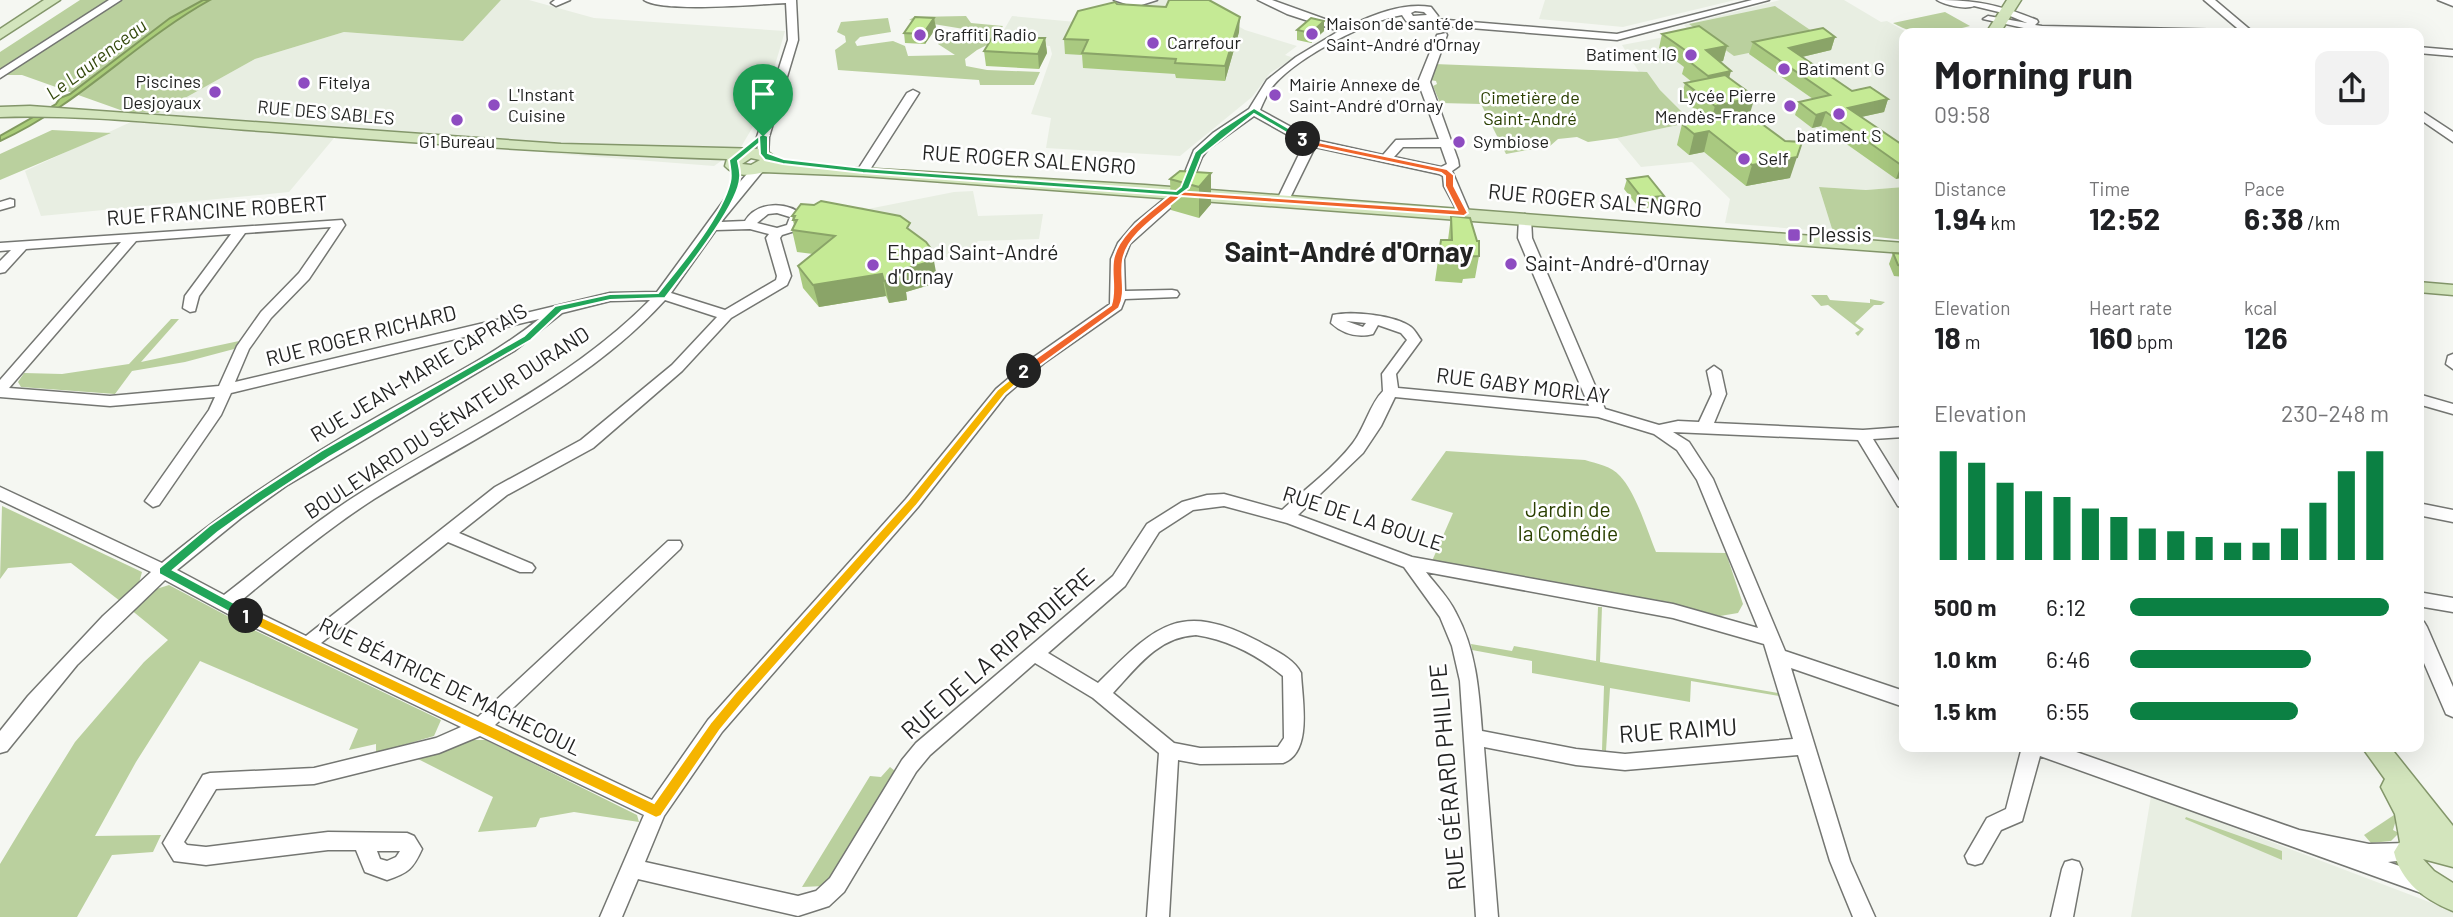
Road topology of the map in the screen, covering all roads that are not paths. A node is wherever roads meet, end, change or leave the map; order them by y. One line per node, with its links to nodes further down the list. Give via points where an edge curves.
1 (54, 0): 25 (main road)
2 (116, 0): 29 (street)
3 (649, 0): 4 (street)
4 (791, 0): 34 (street, via 793,40)
5 (1119, 0): 15 (street)
6 (1152, 0): 15 (street)
7 (1263, 0): 24 (street)
8 (1435, 0): 17 (street)
9 (1764, 0): 21 (street, via 1617,37)
10 (1942, 0): 19 (street)
11 (1962, 0): 19 (street)
12 (2209, 0): 23 (street)
13 (2443, 0): 14 (street)
14 (2453, 3)
15 (1135, 4): 16 (street)
16 (1110, 11)
17 (1428, 11): 18 (street); 20 (street, via 1432,18); 21 (street)
18 (1407, 14): 20 (street); 24 (street)
19 (1997, 16): 22 (street)
20 (1421, 21): 21 (street)
21 (1459, 24)
22 (2031, 28)
23 (2243, 28)
24 (1347, 30): 31 (street, via 1269,84)
25 (0, 34)
26 (1442, 35): 37 (street, via 1424,82)
27 (2424, 51): 28 (street)
28 (2453, 53)
29 (0, 75)
30 (913, 93): 41 (street)
31 (1254, 111): 36 (street); 43 (street, via 1198,154 1185,188)
32 (0, 112): 39 (main road, RUE DES SABLES)
33 (2424, 116): 35 (street)
34 (763, 136): 39 (street); 40 (street)
35 (2453, 138)
36 (1311, 143): 38 (street); 45 (street)
37 (1446, 143): 38 (street, via 1399,143); 42 (street, via 1453,166)
38 (1386, 158): 42 (street)
39 (738, 160): 40 (main road, RUE DES SABLES); 44 (street, BOULEVARD DU SÉNATEUR DURAND)
40 (763, 162): 41 (main road, RUE ROGER SALENGRO); 44 (street, BOULEVARD DU SÉNATEUR DURAND)
41 (863, 171): 43 (main road, RUE ROGER SALENGRO)
42 (1443, 171): 46 (street, via 1449,175)
43 (1178, 193): 45 (main road, RUE ROGER SALENGRO); 61 (street, via 1122,248)
44 (730, 197): 49 (street, BOULEVARD DU SÉNATEUR DURAND)
45 (1282, 202): 46 (main road, RUE ROGER SALENGRO)
46 (1464, 213): 47 (main road, RUE ROGER SALENGRO)
47 (1525, 218): 55 (main road, RUE ROGER SALENGRO); 72 (street, via 1525,238)
48 (750, 225): 49 (street); 51 (street); 51 (street, via 754,214 762,211 797,216 793,227)
49 (713, 226): 60 (street, BOULEVARD DU SÉNATEUR DURAND)
50 (241, 230): 52 (street, RUE FRANCINE ROBERT); 62 (street, via 192,296); 67 (street, RUE FRANCINE ROBERT, via 339,225 304,276 265,315 247,342)
51 (777, 232): 64 (street, via 773,238 782,282)
52 (133, 237): 53 (street, RUE FRANCINE ROBERT); 68 (street)
53 (23, 245): 54 (street, RUE FRANCINE ROBERT); 56 (street)
54 (0, 247)
55 (1899, 248)
56 (0, 269)
57 (2424, 288): 58 (main road)
58 (2453, 290)
59 (1172, 294): 61 (street)
60 (661, 295): 63 (street, RUE ROGER RICHARD, via 610,297); 64 (street, RUE ROGER RICHARD); 90 (street, BOULEVARD DU SÉNATEUR DURAND, via 616,339 571,372 367,496)
61 (1119, 295): 108 (street, via 1107,314 1001,392 912,503 731,707)
62 (190, 308)
63 (559, 309): 67 (street, RUE ROGER RICHARD); 88 (street, RUE JEAN-MARIE CAPRAIS, via 527,338 259,497)
64 (726, 315): 84 (street, via 677,368 587,444 501,491)
65 (1374, 321): 69 (street, via 1406,330 1414,340 1389,374)
66 (1714, 371): 73 (street, via 1719,394)
67 (227, 389): 68 (street, RUE ROGER RICHARD, via 110,401); 79 (street)
68 (0, 391)
69 (1391, 392): 72 (street, RUE GABY MORLAY); 83 (street, via 1357,449)
70 (2424, 401): 71 (street)
71 (2453, 409)
72 (1599, 412): 74 (street, RUE GABY MORLAY)
73 (1705, 427): 74 (street); 76 (street)
74 (1659, 430): 94 (street, RUE GABY MORLAY, via 1683,446 1705,479)
75 (1899, 432): 76 (street)
76 (1863, 435): 78 (street)
77 (0, 494): 88 (street, RUE BÉATRICE DE MACHECOUL)
78 (1899, 494)
79 (153, 500)
80 (1188, 506): 83 (street, RUE DE LA BOULE, via 1224,500); 95 (street, RUE DE LA RIPARDIÈRE, via 1153,528 1119,581)
81 (2424, 510): 82 (street)
82 (2453, 516)
83 (1285, 517): 86 (street, RUE DE LA BOULE)
84 (444, 534): 87 (street); 93 (street)
85 (674, 545): 99 (street)
86 (1410, 563): 94 (street, RUE DE LA BOULE, via 1673,611); 100 (street, RUE GÉRARD PHILIPE, via 1448,614 1461,646)
87 (526, 568)
88 (164, 571): 90 (street, RUE BÉATRICE DE MACHECOUL); 101 (street, RUE JEAN-MARIE CAPRAIS, via 76,652)
89 (2424, 599): 91 (street)
90 (225, 604): 93 (street, RUE BÉATRICE DE MACHECOUL)
91 (2453, 606)
92 (2424, 641): 98 (street)
93 (308, 644): 99 (street, RUE BÉATRICE DE MACHECOUL)
94 (1774, 648): 97 (street, RUE DE LA BOULE); 102 (street)
95 (1035, 653): 96 (street); 115 (street, RUE DE LA RIPARDIÈRE, via 923,749 836,885 821,899 798,906)
96 (1100, 693): 103 (street); 103 (street, via 1163,635 1183,627 1215,631 1273,657 1292,673 1294,740 1283,755 1200,756)
97 (1899, 697)
98 (2453, 709)
99 (480, 727): 108 (street, RUE BÉATRICE DE MACHECOUL); 110 (street, via 439,745 314,776 210,781 173,843 181,854 206,856 328,841)
100 (1473, 737): 102 (street, RUE RAIMU, via 1625,762); 120 (street, RUE GÉRARD PHILIPE)
101 (0, 745)
102 (1805, 746): 121 (street, via 1840,861)
103 (1169, 750): 119 (street)
104 (2031, 752): 114 (street, via 2015,815 1994,824)
105 (2052, 752): 109 (street)
106 (2377, 752): 112 (main road, via 2408,812)
107 (2378, 752): 111 (main road)
108 (656, 811): 115 (street)
109 (2300, 839): 112 (street, via 2370,853); 117 (street)
110 (365, 843)
111 (2453, 847)
112 (2411, 850): 113 (main road, via 2436,847); 117 (main road, via 2415,870)
113 (2453, 855)
114 (1975, 856)
115 (631, 868): 118 (street)
116 (2072, 869): 122 (street)
117 (2445, 893)
118 (611, 917)
119 (1158, 917)
120 (1487, 917)
121 (1864, 917)
122 (2062, 917)

